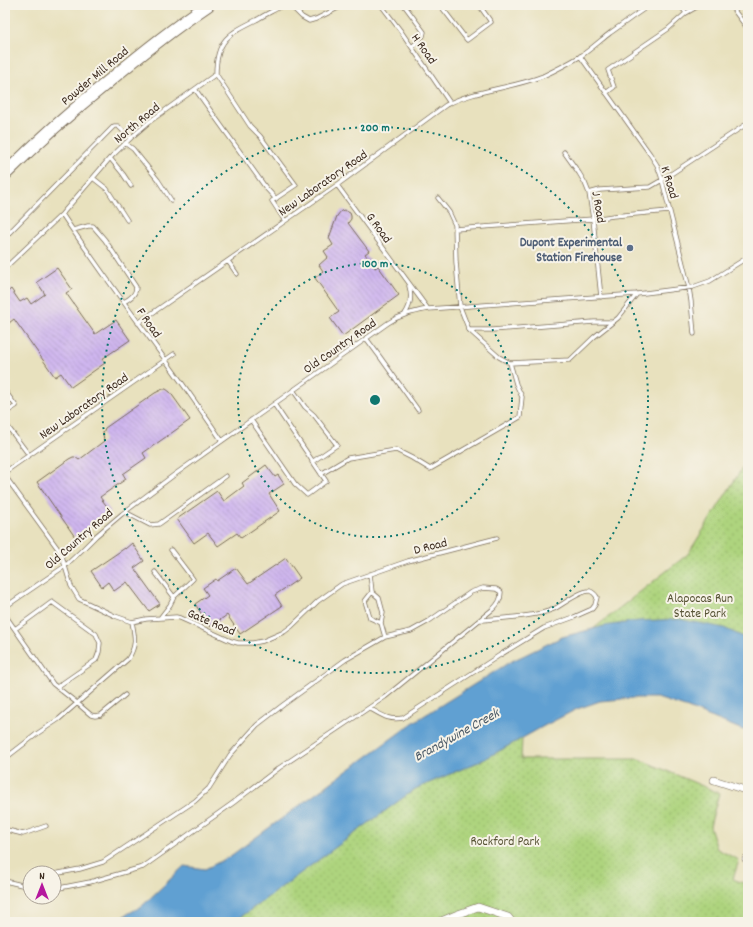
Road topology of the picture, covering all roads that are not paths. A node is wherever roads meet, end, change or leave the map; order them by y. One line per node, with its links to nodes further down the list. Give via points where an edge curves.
1 (208, 5): 26 (highway, Powder Mill Road, via 143,52 78,106)
2 (283, 5): 17 (lane, via 229,35 218,53)
3 (290, 5): 4 (lane, via 309,21)
4 (344, 5)
5 (381, 5): 15 (lane, H Road)
6 (404, 5): 15 (lane, via 424,32)
7 (440, 5): 8 (lane, via 467,40 491,22)
8 (479, 5)
9 (650, 5): 16 (lane, New Laboratory Road)
10 (680, 5): 13 (lane)
11 (700, 5): 13 (lane)
12 (730, 5): 14 (lane)
13 (686, 13): 19 (lane, via 668,29 608,70 614,87)
14 (748, 29)
15 (412, 47): 20 (lane, H Road)
16 (580, 56): 19 (lane, K Road); 20 (lane, New Laboratory Road, via 541,76)
17 (216, 74): 18 (lane, North Road); 33 (lane, via 250,126 296,185)
18 (195, 89): 22 (lane, North Road); 33 (lane)
19 (606, 93): 28 (lane, K Road, via 650,154)
20 (450, 103): 29 (lane, New Laboratory Road)
21 (748, 123): 28 (lane)
22 (130, 138): 23 (lane, North Road); 42 (lane, via 118,126 114,126)
23 (125, 143): 25 (lane, North Road); 34 (lane, via 133,149)
24 (564, 152): 31 (lane, J Road)
25 (110, 158): 27 (lane, North Road); 30 (lane)
26 (5, 174)
27 (93, 178): 36 (lane, North Road); 38 (lane, via 107,189)
28 (662, 180): 31 (lane, via 650,187); 35 (lane, K Road)
29 (338, 185): 39 (lane, New Laboratory Road); 47 (lane, G Road)
30 (131, 186)
31 (589, 193): 37 (lane, J Road)
32 (438, 198): 40 (lane, via 449,212)
33 (276, 199): 39 (lane, via 272,201)
34 (171, 200)
35 (669, 212): 37 (lane); 48 (lane, K Road)
36 (62, 214): 41 (lane, F Road); 45 (lane, North Road)
37 (593, 219): 40 (lane); 50 (lane, J Road)
38 (127, 220)
39 (285, 221): 44 (lane, New Laboratory Road)
40 (455, 229): 52 (lane)
41 (73, 230): 51 (lane, F Road); 51 (lane, via 93,226 104,240 136,287 133,296)
42 (5, 237)
43 (748, 257): 48 (lane, Old Country Road, via 710,282)
44 (228, 261): 46 (lane); 56 (lane, New Laboratory Road)
45 (5, 268)
46 (237, 274)
47 (407, 281): 53 (lane, G Road); 54 (lane, via 410,288 410,303)
48 (689, 288): 49 (lane, Old Country Road); 58 (lane, K Road)
49 (637, 294): 50 (lane, Old Country Road); 55 (lane)
50 (601, 297): 52 (lane, Old Country Road)
51 (124, 302): 56 (lane, F Road)
52 (460, 307): 53 (lane, Old Country Road); 57 (lane)
53 (428, 309): 54 (lane, Old Country Road)
54 (405, 314): 59 (lane, Old Country Road, via 393,319)
55 (612, 322): 57 (lane); 62 (lane, via 570,360)
56 (138, 323): 61 (lane, F Road)
57 (469, 330): 62 (lane)
58 (694, 334)
59 (366, 338): 63 (lane, Old Country Road); 66 (lane)
60 (174, 354): 61 (lane, New Laboratory Road)
61 (165, 360): 70 (lane, F Road); 71 (lane, New Laboratory Road)
62 (510, 364): 74 (lane, via 522,397 520,417 510,423 430,469 396,450 348,458)
63 (293, 390): 65 (lane, Old Country Road); 72 (lane, via 337,445)
64 (5, 392): 67 (lane, via 16,406)
65 (274, 404): 68 (lane, Old Country Road); 72 (lane)
66 (418, 410)
67 (5, 413)
68 (251, 420): 70 (lane, Old Country Road); 74 (lane, via 295,484 307,495 326,481)
69 (5, 423): 71 (lane)
70 (222, 441): 77 (lane, Old Country Road)
71 (29, 455): 73 (lane, New Laboratory Road)
72 (312, 462): 74 (lane)
73 (5, 472)
74 (321, 474)
75 (5, 476): 80 (lane, Gate Road, via 61,553)
76 (226, 476): 77 (lane, via 159,524 150,525)
77 (125, 512): 80 (lane, Old Country Road)
78 (496, 538): 82 (lane, D Road, via 408,561)
79 (171, 550): 84 (lane, via 193,579)
80 (65, 566): 85 (lane, Old Country Road); 89 (lane, Gate Road, via 71,586 79,599)
81 (155, 572): 84 (lane)
82 (370, 574): 83 (lane); 87 (lane, Gate Road, via 342,584 318,601 284,632 264,641 238,643 180,618)
83 (372, 592): 90 (lane, via 379,598 383,613); 90 (lane, via 365,600 370,618)
84 (174, 597): 87 (lane)
85 (5, 607)
86 (5, 615): 91 (lane)
87 (160, 618): 89 (lane, Gate Road)
88 (480, 620): 92 (lane, via 498,604 501,597 496,589 483,588 471,592 429,622 411,631); 96 (lane); 96 (lane, via 554,609 588,591 597,597 592,610 544,628 403,718 394,720)
89 (132, 622): 95 (lane, via 134,650 128,659)
90 (381, 622): 92 (lane)
91 (15, 629): 93 (lane); 93 (lane, via 52,602 96,634 100,642 96,660)
92 (385, 637): 102 (lane, via 344,660 258,725 230,755 209,788 195,801 103,862)
93 (57, 687): 95 (lane)
94 (125, 695): 95 (lane, via 101,715 95,716)
95 (77, 702): 97 (lane)
96 (369, 708): 105 (lane, via 279,768 143,867)
97 (5, 761)
98 (714, 780): 99 (street)
99 (748, 791)
100 (5, 826): 101 (lane, via 7,830 23,834)
101 (46, 826)
102 (62, 872)
103 (5, 881): 104 (lane)
104 (22, 885)
105 (62, 887)
106 (439, 922): 107 (street, via 478,907 508,918)
107 (512, 922)

